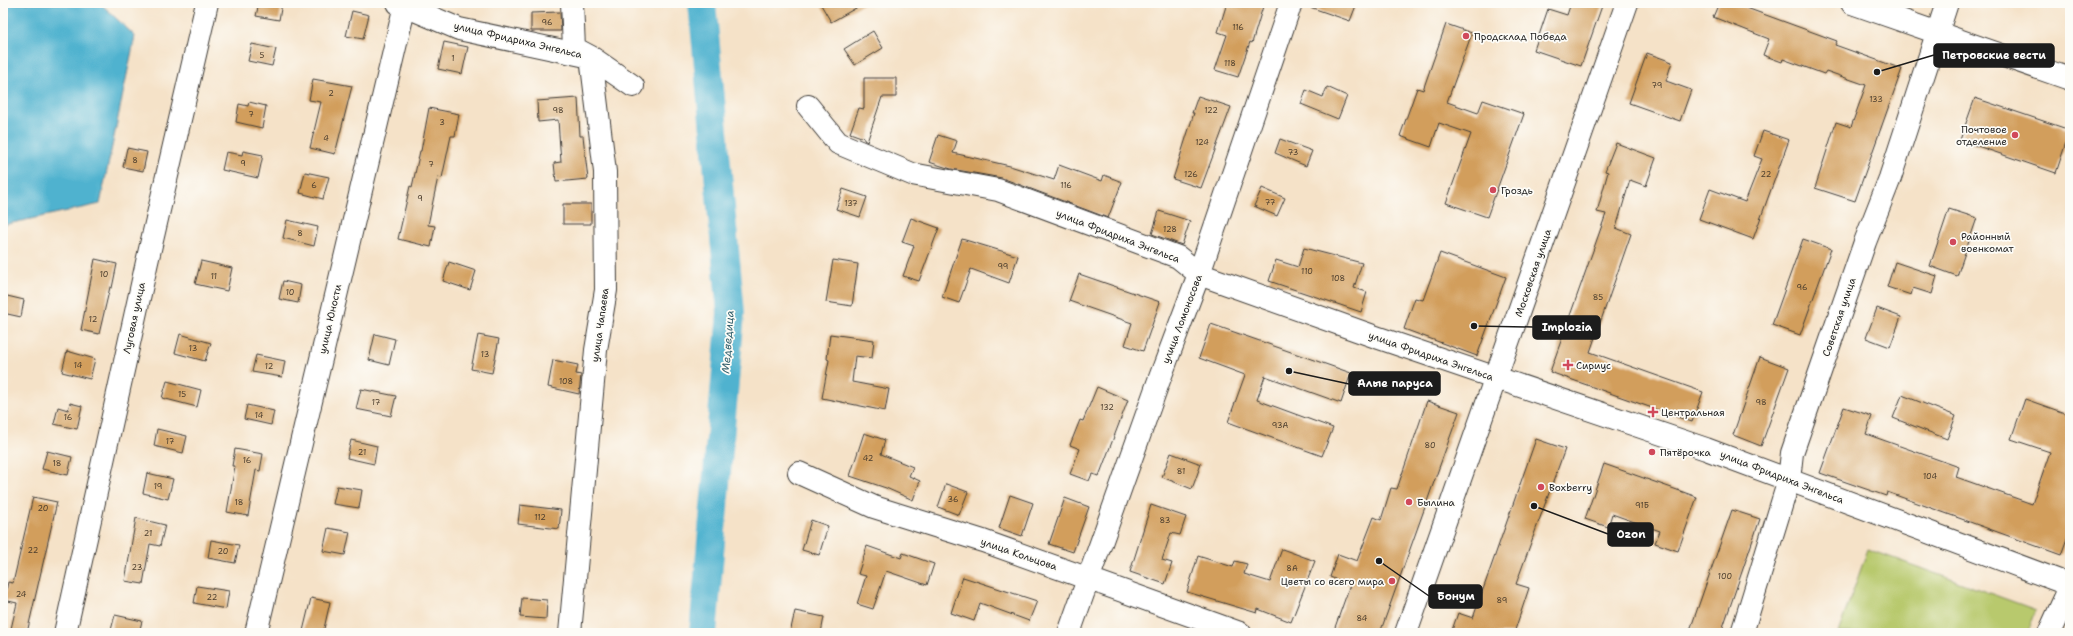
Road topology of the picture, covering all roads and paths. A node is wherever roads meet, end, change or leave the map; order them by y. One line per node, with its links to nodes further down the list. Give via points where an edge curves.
1 (207, 3): 19 (street, Луговая улица)
2 (572, 3): 9 (street, via 574,48)
3 (1291, 3): 13 (street, улица Ломоносова)
4 (1627, 3): 14 (street, Московская улица)
5 (1852, 3): 8 (street)
6 (1947, 3): 8 (street, Советская улица)
7 (402, 4): 9 (street, улица Фридриха Энгельса, via 459,29); 20 (street, улица Юности)
8 (1936, 32): 10 (street); 16 (street, Советская улица, via 1900,149 1792,453)
9 (591, 57): 11 (street, улица Фридриха Энгельса); 21 (street, улица Чапаева, via 605,172 606,290 596,350)
10 (2070, 79)
11 (633, 86)
12 (808, 106): 13 (street, улица Фридриха Энгельса, via 838,143 912,174 998,190 1178,257)
13 (1199, 274): 14 (street, улица Фридриха Энгельса); 17 (street, улица Ломоносова)
14 (1496, 378): 16 (street, улица Фридриха Энгельса); 24 (street, Московская улица)
15 (800, 473): 17 (street, улица Кольцова, via 874,507 983,541)
16 (1789, 480): 18 (street, улица Фридриха Энгельса); 25 (street, Советская улица)
17 (1090, 579): 22 (street, улица Ломоносова); 23 (street, улица Кольцова)
18 (2070, 586): 26 (street)
19 (64, 633)
20 (256, 633)
21 (570, 633)
22 (1069, 633)
23 (1240, 633)
24 (1406, 633)
25 (1742, 633)
26 (2049, 633)

